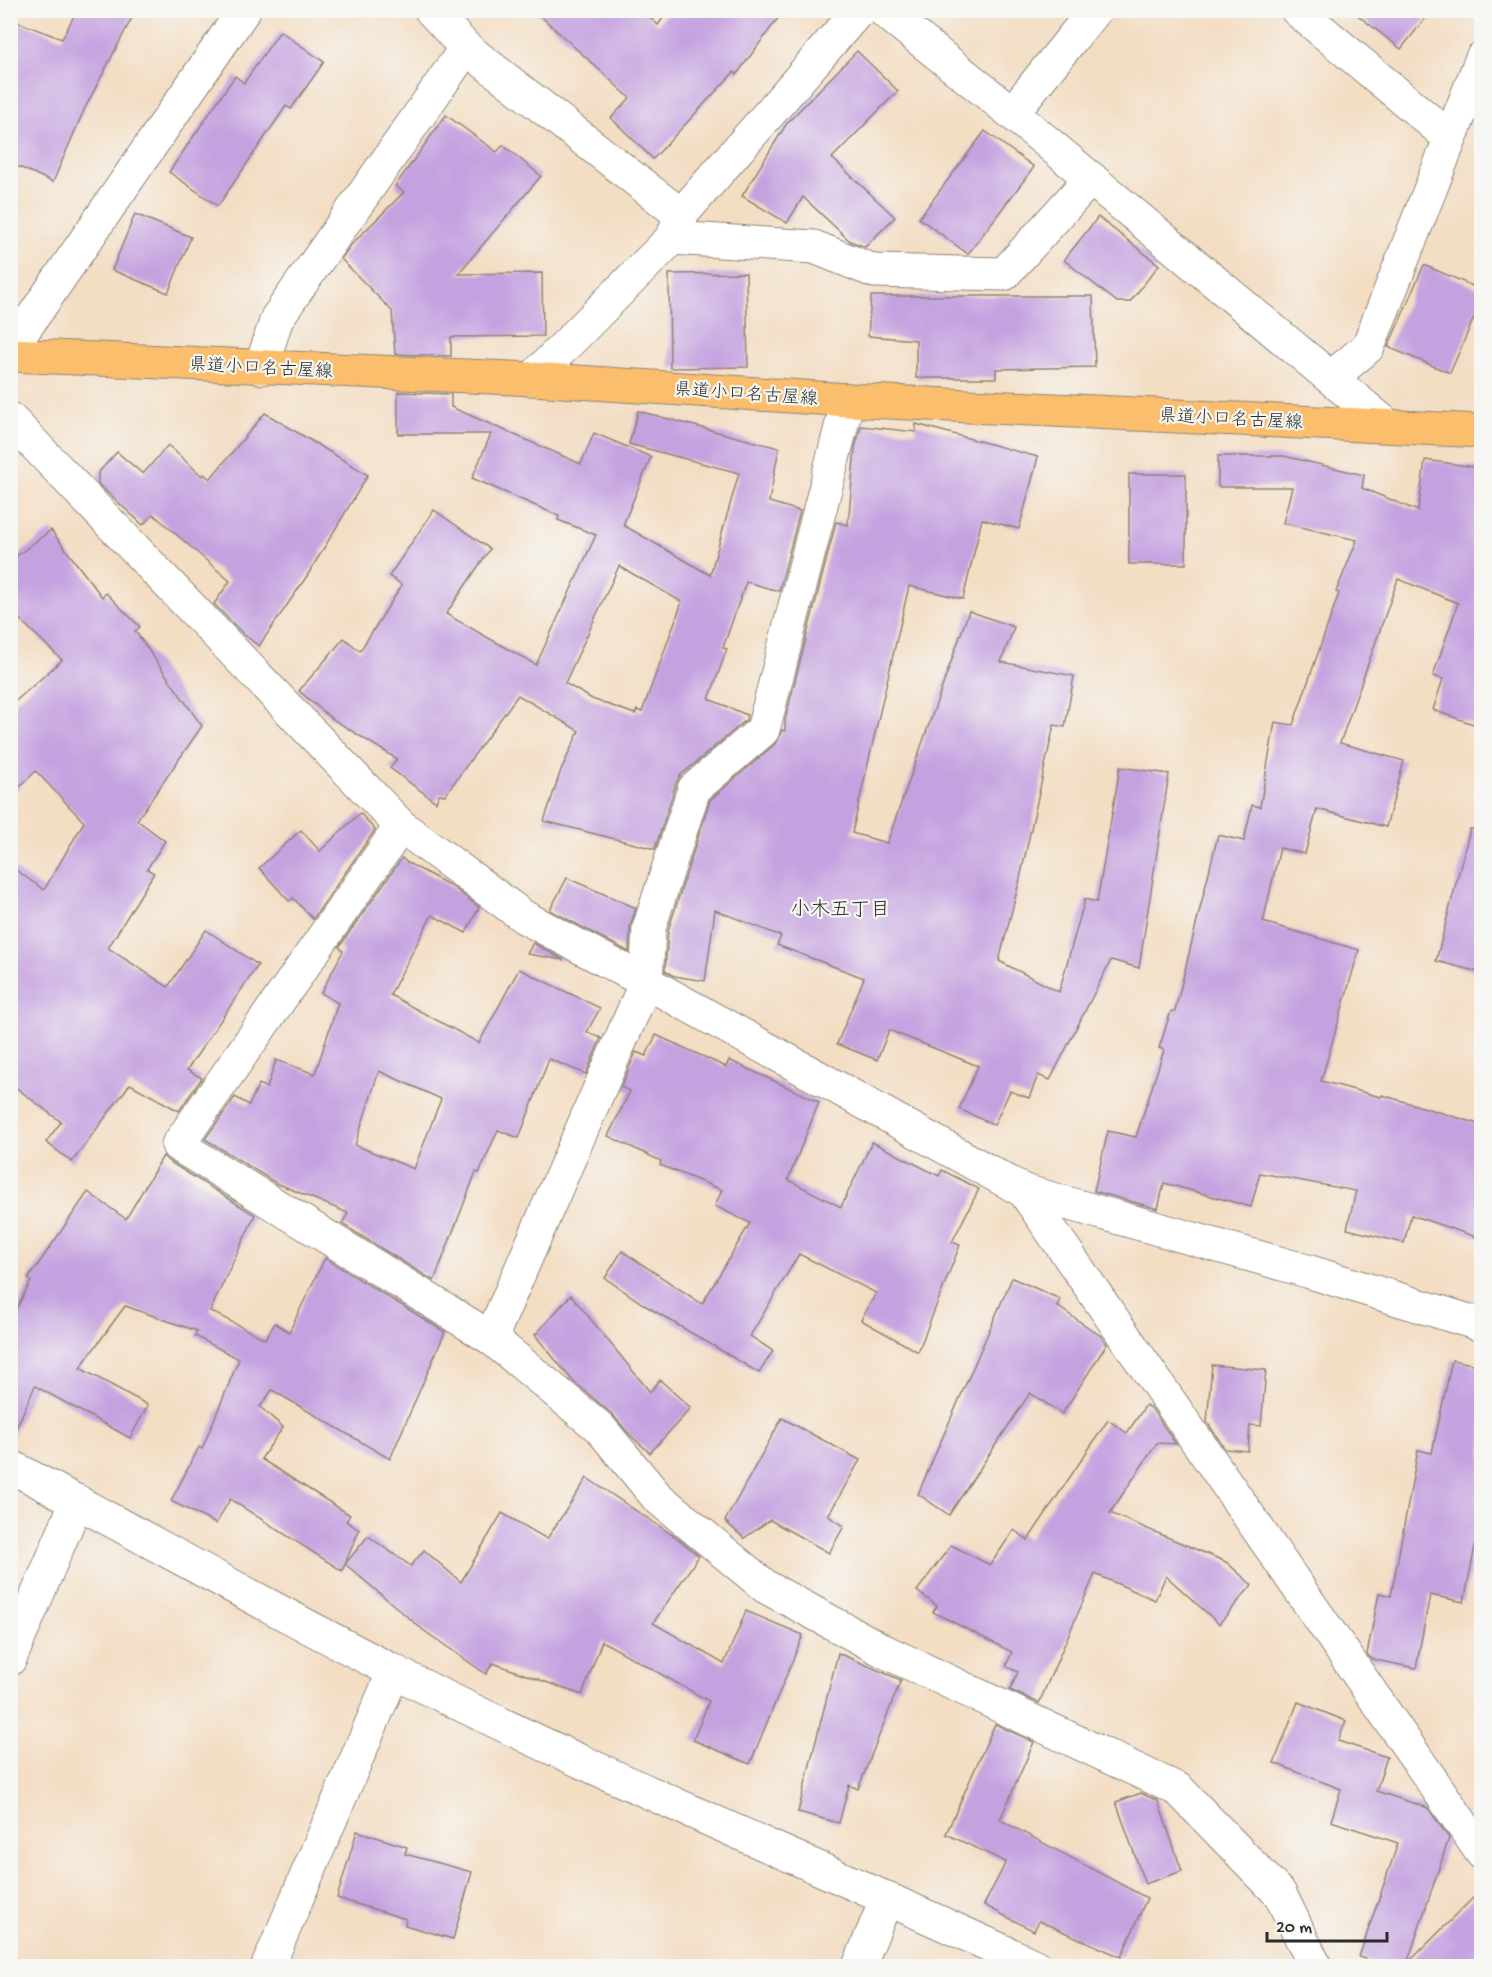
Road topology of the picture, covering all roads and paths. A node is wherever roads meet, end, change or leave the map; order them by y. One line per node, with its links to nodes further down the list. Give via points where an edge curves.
1 (244, 10): 13 (street)
2 (431, 10): 7 (street)
3 (859, 10): 12 (street)
4 (883, 10): 9 (street)
5 (1095, 10): 9 (street)
6 (1297, 10): 10 (street)
7 (466, 48): 12 (street); 14 (street, via 277,318)
8 (1482, 58): 10 (street)
9 (1012, 112): 11 (street)
10 (1449, 137): 15 (street, via 1368,347)
11 (1091, 178): 12 (street, via 1004,274 874,271 814,247); 15 (street)
12 (677, 226): 16 (street)
13 (10, 353): 14 (main road, 県道小口名古屋線)
14 (261, 368): 16 (main road, 県道小口名古屋線)
15 (1331, 378): 19 (street)
16 (532, 379): 17 (main road, 県道小口名古屋線)
17 (848, 400): 19 (main road, 県道小口名古屋線); 22 (street, via 763,730 694,789 649,928)
18 (10, 419): 21 (street)
19 (1387, 425): 20 (main road, 県道小口名古屋線)
20 (1482, 430)
21 (401, 826): 22 (street, via 524,917); 25 (street, via 178,1145)
22 (646, 982): 23 (street); 25 (street)
23 (1024, 1191): 24 (street); 30 (street)
24 (1482, 1325)
25 (491, 1338): 35 (street, via 600,1428 657,1497 766,1587 886,1653 1179,1790 1280,1894)
26 (10, 1466): 27 (street)
27 (77, 1501): 28 (street); 29 (street)
28 (10, 1659)
29 (394, 1671): 31 (street, via 636,1788); 32 (street)
30 (1482, 1853)
31 (887, 1898): 33 (street); 34 (street)
32 (268, 1966)
33 (859, 1966)
34 (1035, 1966)
35 (1315, 1966)

